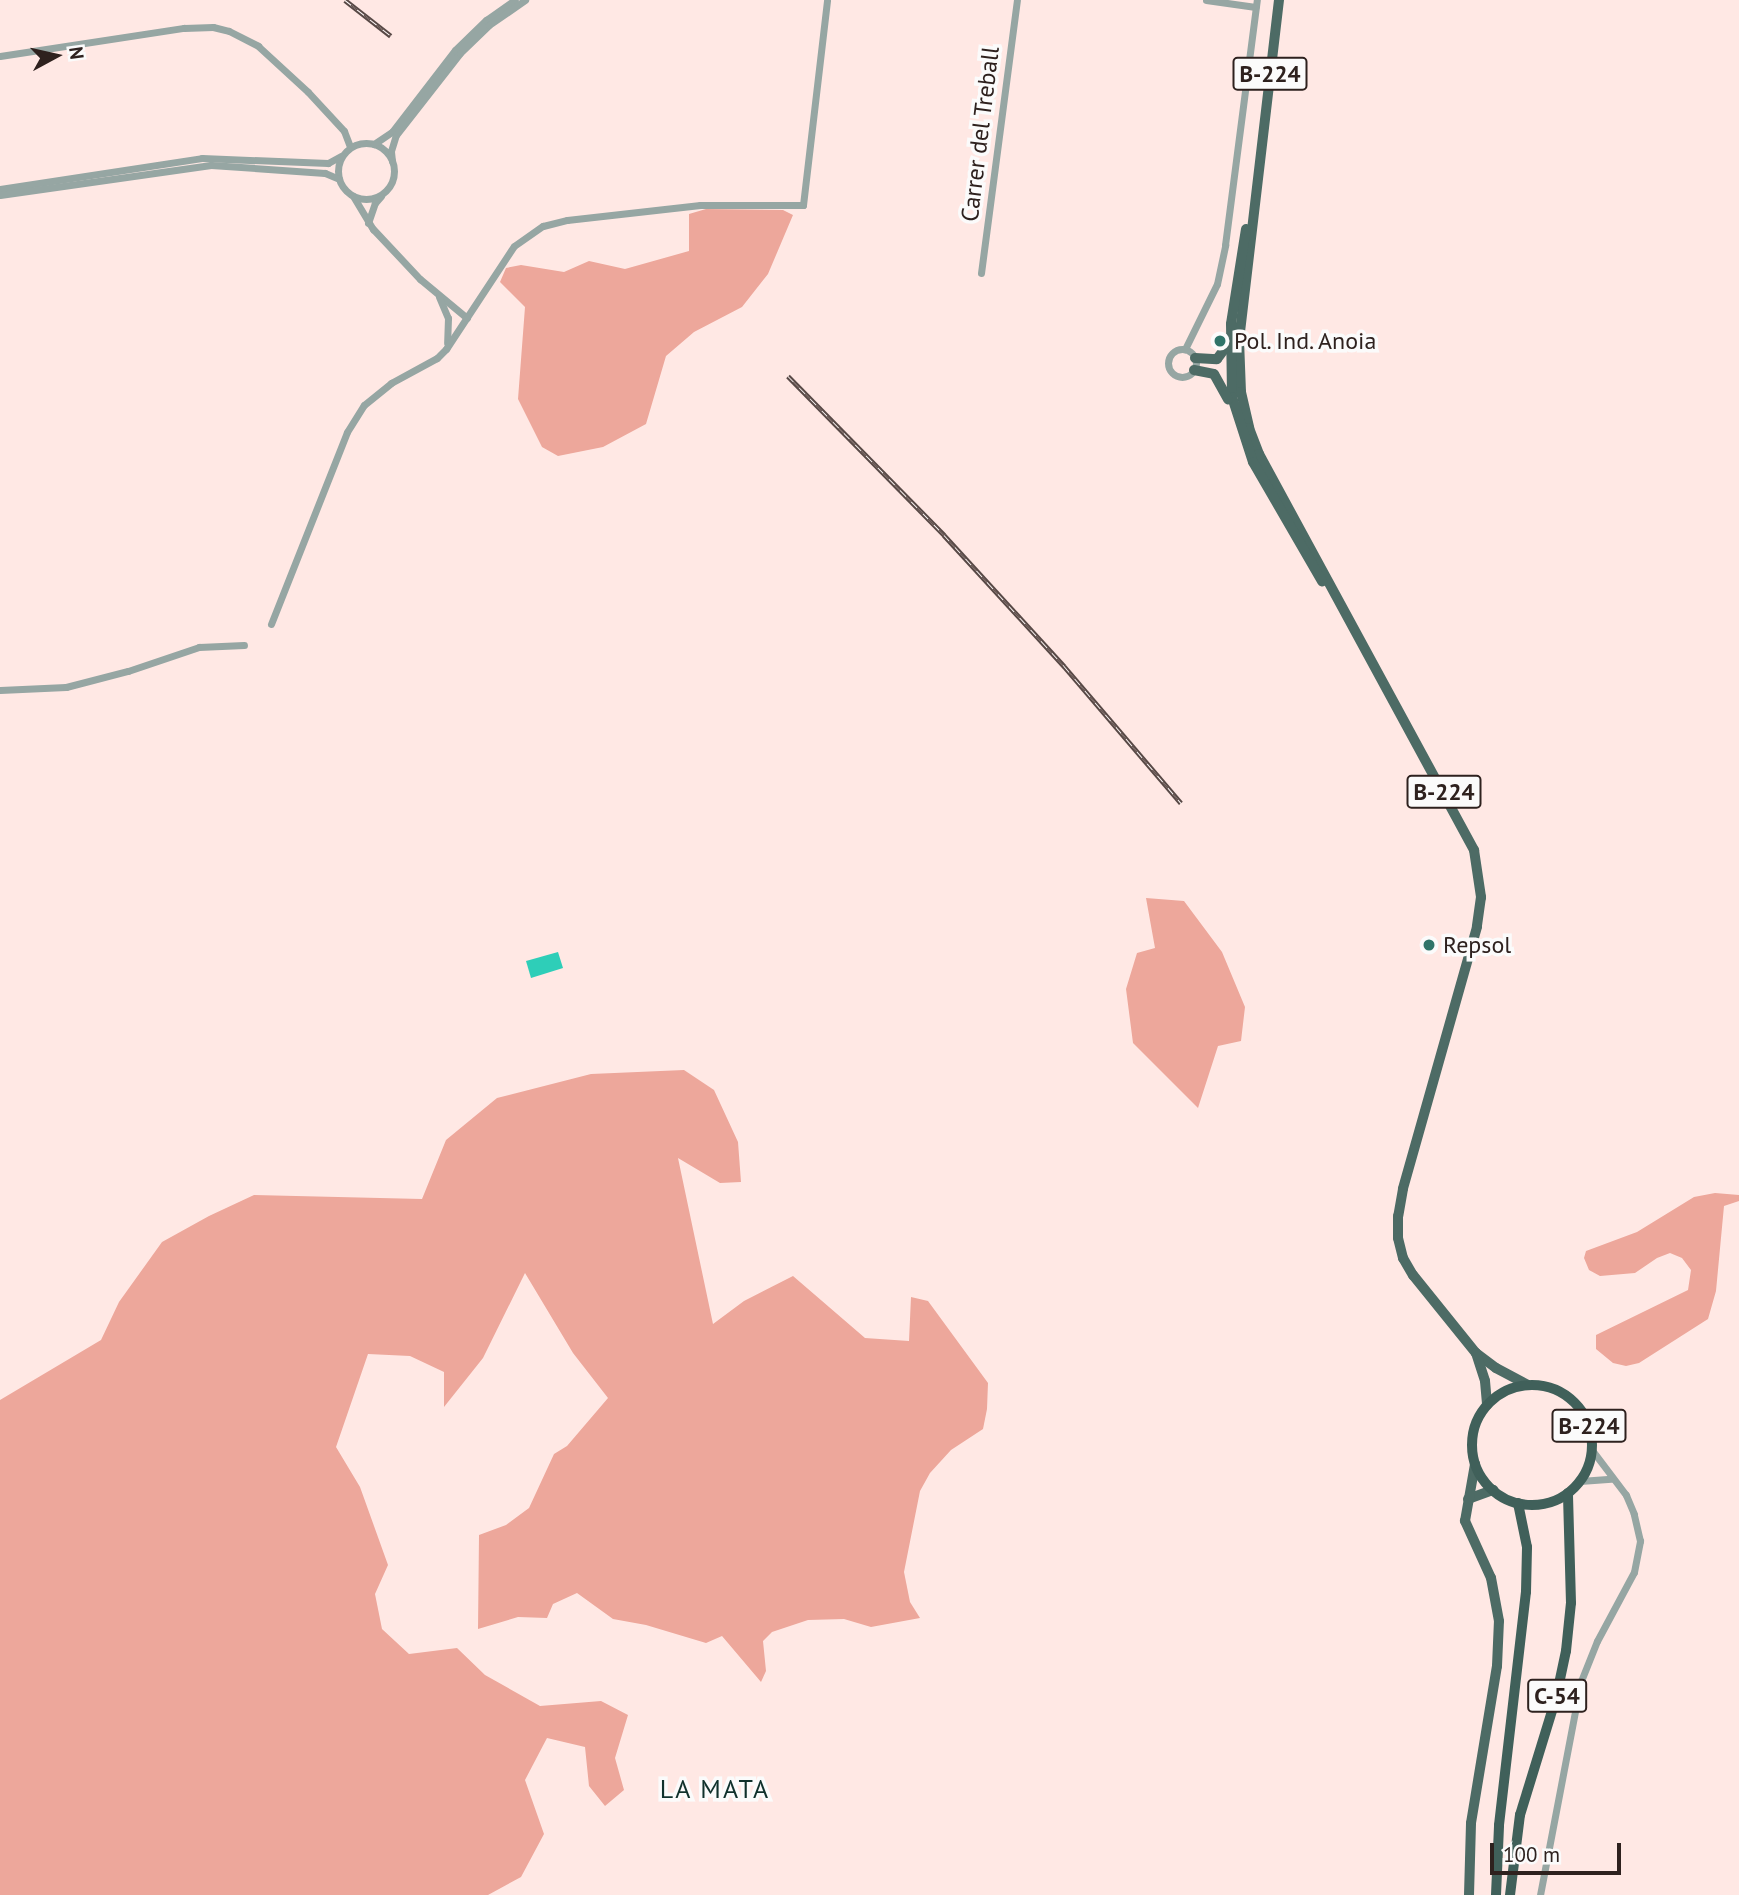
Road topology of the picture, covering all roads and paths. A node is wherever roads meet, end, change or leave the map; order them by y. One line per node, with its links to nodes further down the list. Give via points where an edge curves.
1 (515, 0): 9 (street, via 455,50 392,132)
2 (524, 0): 13 (street, via 460,53 396,135)
3 (827, 0): 22 (street, via 803,205 700,205 543,226 513,246)
4 (1017, 0): 20 (street, Carrer del Treball)
5 (1206, 0): 7 (street)
6 (1279, 0): 11 (main road, B-224)
7 (1257, 3): 28 (street, via 1217,284)
8 (0, 56): 10 (street, via 184,28 229,31 258,46 308,92 344,131)
9 (374, 144): 10 (street); 13 (street, via 385,150)
10 (349, 147): 12 (street)
11 (1261, 147): 26 (main road, B-224); 31 (main road, B-224, via 1239,340 1241,392 1259,454)
12 (341, 156): 14 (street); 15 (street, via 328,163 202,158)
13 (392, 162): 16 (street, via 391,183)
14 (339, 179): 17 (street, via 326,173 211,165); 18 (street)
15 (0, 189)
16 (385, 191): 18 (street, via 375,197); 19 (street)
17 (0, 195)
18 (353, 196): 19 (street)
19 (368, 223): 21 (street)
20 (981, 273)
21 (439, 297): 23 (street); 24 (street)
22 (478, 300): 23 (street); 25 (street)
23 (454, 306): 25 (street)
24 (449, 318): 25 (street); 27 (street)
25 (466, 320): 27 (street)
26 (1229, 343): 29 (main road, via 1217,359); 30 (main road, B-224)
27 (446, 349): 32 (street, via 364,405 347,432)
28 (1185, 349): 29 (street); 29 (street, via 1171,355 1170,369 1181,376)
29 (1194, 364): 30 (main road, via 1221,382)
30 (1236, 417): 31 (main road, B-224, via 1265,486)
31 (1340, 606): 35 (main road, B-224, via 1469,838 1480,879 1475,936 1399,1206 1398,1238 1407,1267)
32 (271, 624)
33 (244, 645): 34 (street, via 199,647 66,687)
34 (0, 690)
35 (1476, 1353): 36 (main road, B-224); 37 (main road, B-224)
36 (1528, 1385): 37 (highway, B-224, via 1505,1391); 38 (highway, B-224, via 1561,1392 1575,1402 1591,1432)
37 (1487, 1405): 39 (highway, via 1474,1433)
38 (1592, 1450): 40 (street); 41 (highway, B-224)
39 (1475, 1464): 42 (highway, B-224); 44 (main road)
40 (1611, 1479): 41 (street); 49 (street, via 1630,1505 1640,1541 1634,1572 1581,1681)
41 (1580, 1481): 43 (highway, B-224)
42 (1493, 1490): 44 (main road); 45 (highway, B-224)
43 (1568, 1493): 45 (highway, B-224, via 1553,1502); 48 (highway, C-54 / C-54, via 1572,1603 1566,1651 1520,1815)
44 (1468, 1499): 46 (main road, via 1465,1521 1488,1569 1499,1621 1497,1666 1471,1823)
45 (1518, 1503): 47 (highway, C-54 / C-54, via 1527,1547 1526,1592 1499,1825)
46 (1469, 1895)
47 (1496, 1895)
48 (1510, 1895)
49 (1540, 1895)

